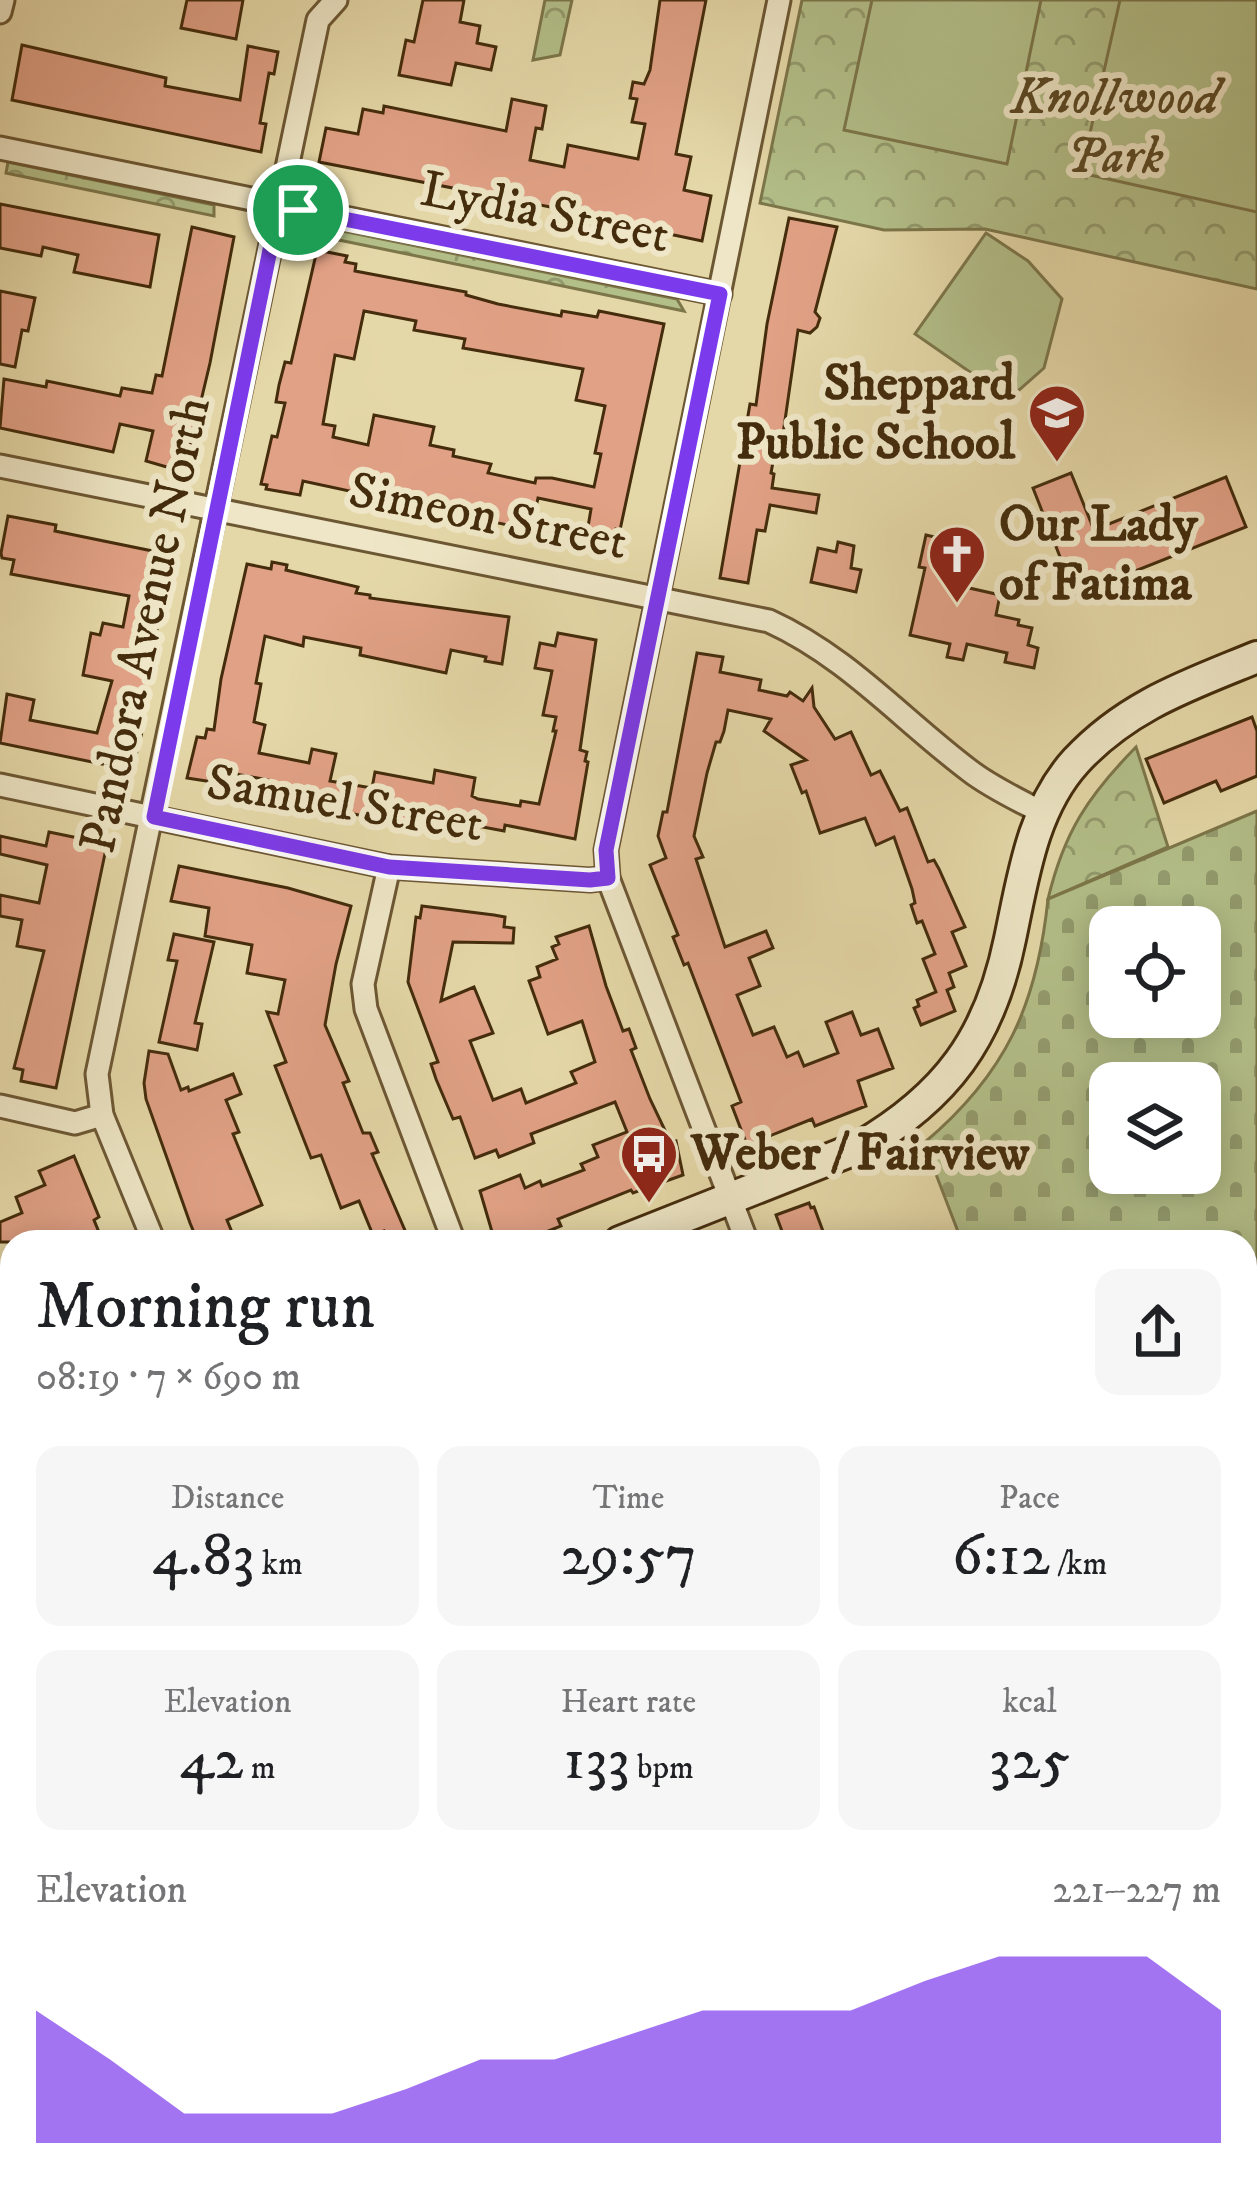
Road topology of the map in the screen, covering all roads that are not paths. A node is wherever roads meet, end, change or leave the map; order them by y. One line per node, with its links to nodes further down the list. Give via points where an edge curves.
1 (3, 0): 5 (street)
2 (336, 0): 4 (street)
3 (778, 0): 8 (street)
4 (315, 10): 7 (street, Pandora Avenue North)
5 (0, 12)
6 (0, 148): 7 (street, Lydia Street)
7 (279, 206): 8 (street, Lydia Street); 10 (street, Pandora Avenue North)
8 (720, 294): 11 (street)
9 (0, 466): 10 (street, Simeon Street)
10 (216, 509): 11 (street, Simeon Street); 15 (street, Pandora Avenue North)
11 (656, 596): 14 (street, Simeon Street, via 747,614 801,635 972,773); 17 (street, via 606,850)
12 (1257, 657): 14 (main road, via 1144,704 1111,728 1073,764)
13 (0, 785): 15 (street, Samuel Street)
14 (1043, 813): 20 (main road, via 985,1017 943,1087 860,1148)
15 (154, 817): 16 (street, Samuel Street); 19 (street, Pandora Avenue North, via 97,1074)
16 (389, 867): 17 (street, Samuel Street); 22 (street, via 363,984 366,1010)
17 (608, 878): 20 (street)
18 (0, 1106): 19 (street, via 75,1123)
19 (102, 1115): 21 (street, Pandora Avenue North)
20 (732, 1200): 23 (main road); 24 (street)
21 (149, 1230)
22 (449, 1230)
23 (652, 1230)
24 (743, 1230)

